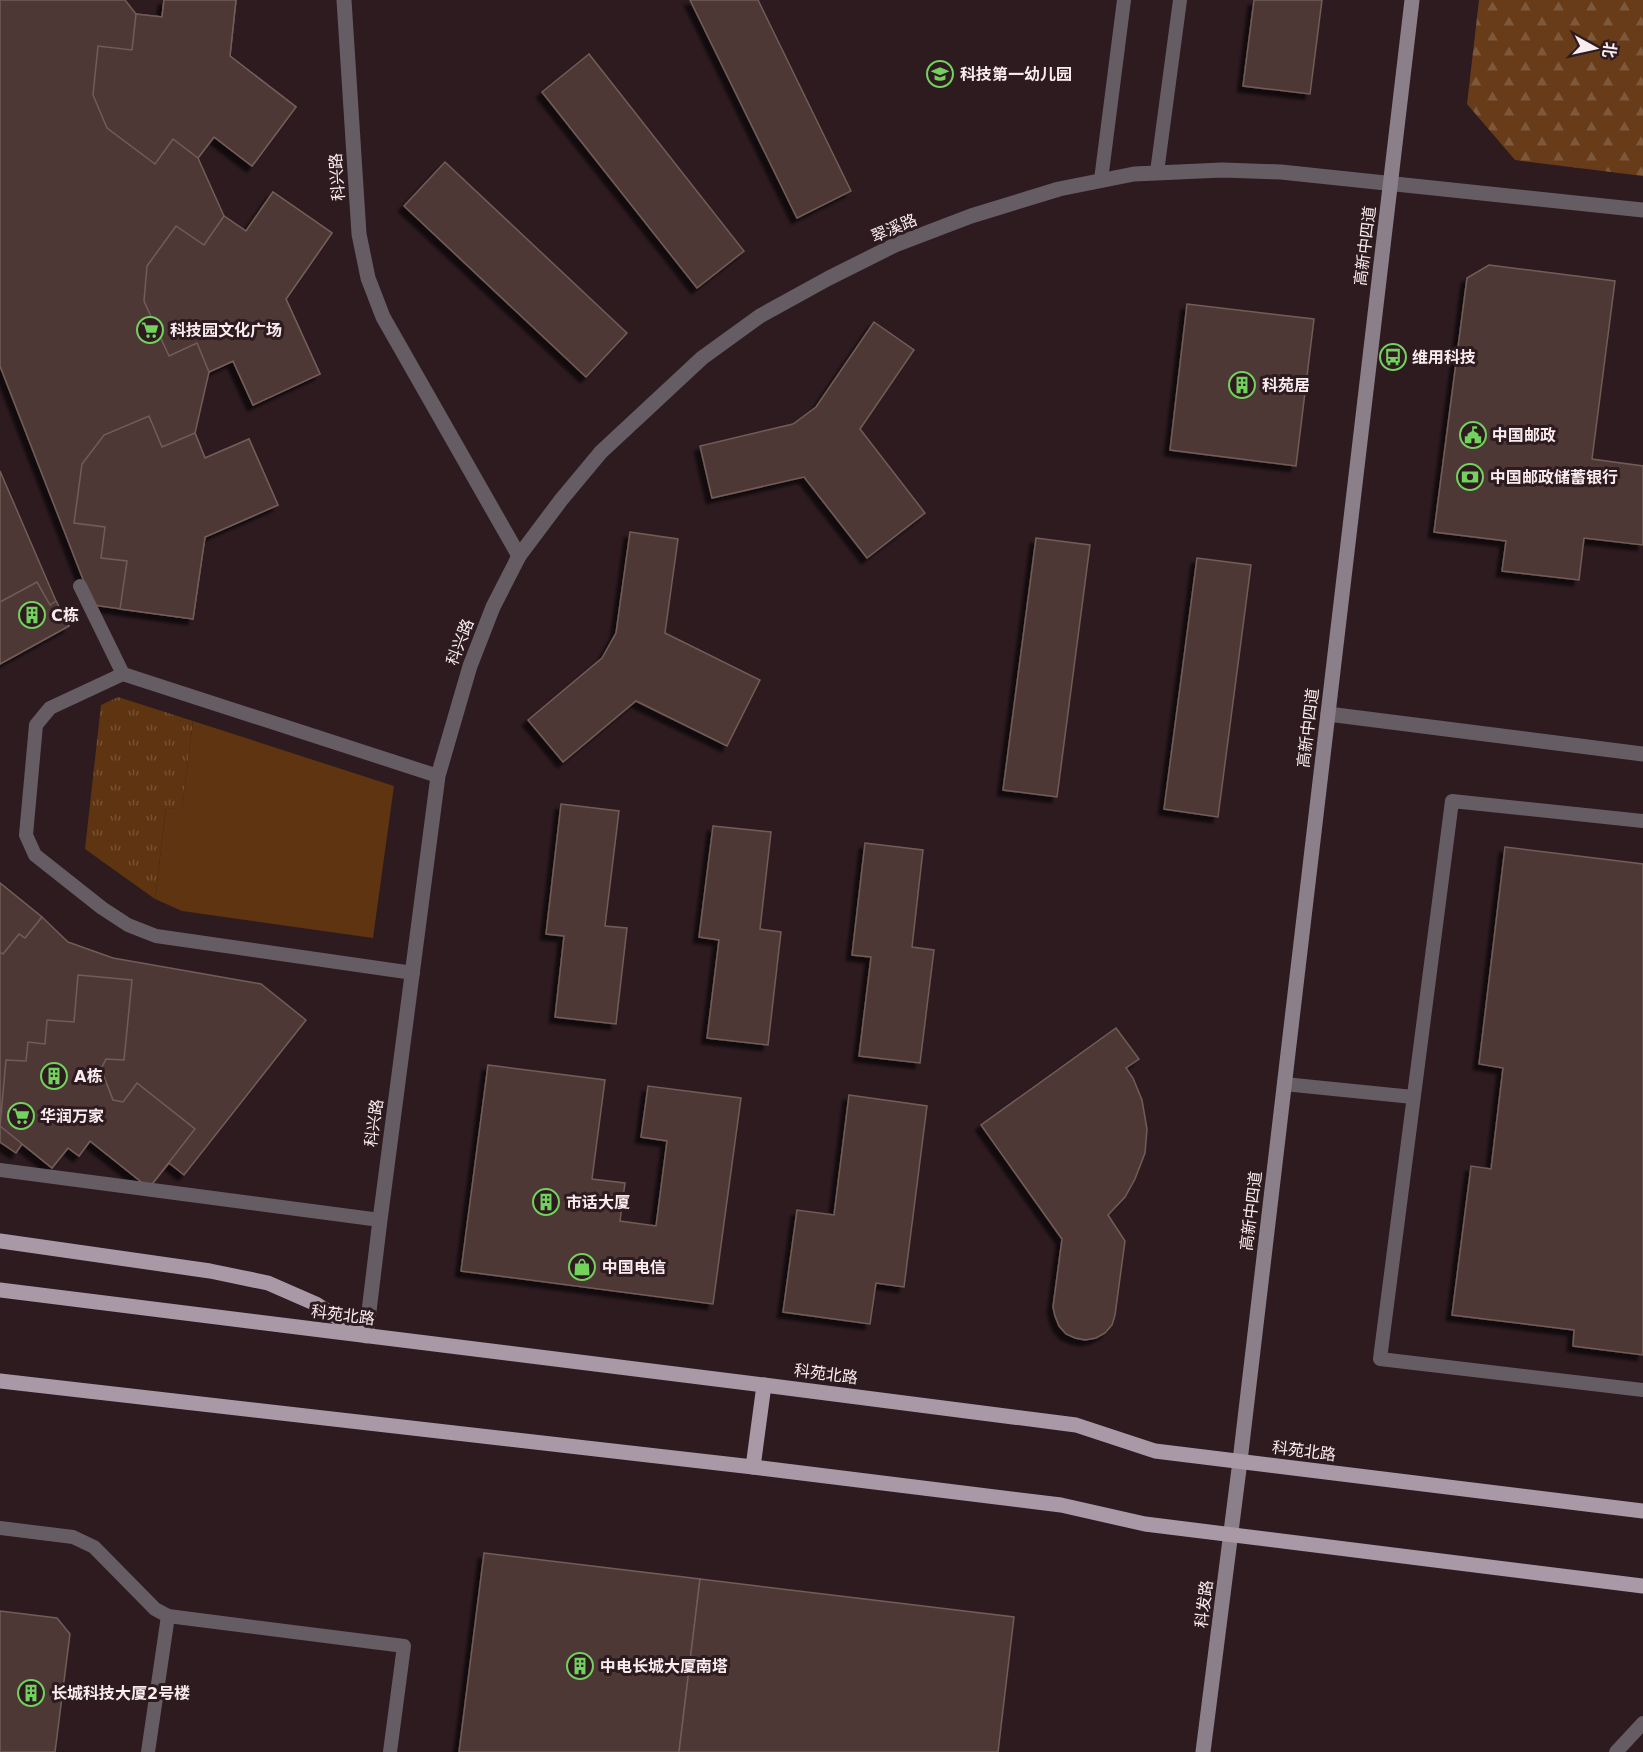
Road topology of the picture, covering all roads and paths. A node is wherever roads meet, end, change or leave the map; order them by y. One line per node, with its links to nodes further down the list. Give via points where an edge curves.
1 (344, 0): 9 (street, 科兴路, via 358,224 368,278 383,317)
2 (1124, 0): 6 (lane)
3 (1179, 0): 5 (lane)
4 (1412, 0): 7 (main road, 高新中四道)
5 (1157, 172): 6 (street, 翠溪路); 7 (street, 翠溪路, via 1281,172)
6 (1101, 180): 9 (street, 翠溪路, via 982,213 895,245 760,316 702,357 601,452)
7 (1390, 182): 8 (street, 翠溪路); 12 (main road, 高新中四道)
8 (1643, 210)
9 (519, 556): 14 (street, 科兴路, via 470,666)
10 (80, 586): 11 (lane)
11 (123, 674): 14 (lane); 16 (lane, via 50,708 36,726 26,835 35,855 102,908 128,925 156,936)
12 (1328, 714): 13 (street); 17 (main road, 高新中四道)
13 (1643, 754)
14 (438, 776): 16 (street, 科兴路)
15 (1643, 821): 18 (lane, via 1452,801)
16 (413, 973): 20 (street, 科兴路)
17 (1284, 1084): 18 (lane); 27 (main road, 高新中四道)
18 (1413, 1097): 26 (lane, via 1380,1359)
19 (0, 1170): 20 (lane)
20 (380, 1220): 23 (street, 科兴路)
21 (0, 1242): 23 (main road, via 210,1271 268,1283 316,1304)
22 (0, 1290): 23 (main road, 科苑北路)
23 (366, 1336): 25 (main road, 科苑北路)
24 (0, 1382): 28 (main road)
25 (764, 1385): 27 (main road, 科苑北路, via 1076,1425 1155,1451); 28 (main road)
26 (1643, 1390)
27 (1240, 1461): 29 (main road, 科苑北路); 31 (main road, 科发路)
28 (753, 1467): 31 (main road, via 1061,1504 1145,1524)
29 (1643, 1511)
30 (0, 1528): 33 (lane, via 73,1537 93,1547 155,1609)
31 (1231, 1534): 32 (main road); 37 (main road, 科发路)
32 (1643, 1586)
33 (168, 1616): 35 (lane); 36 (lane, via 404,1646)
34 (1643, 1723): 38 (lane)
35 (148, 1752)
36 (390, 1752)
37 (1203, 1752)
38 (1616, 1752)

